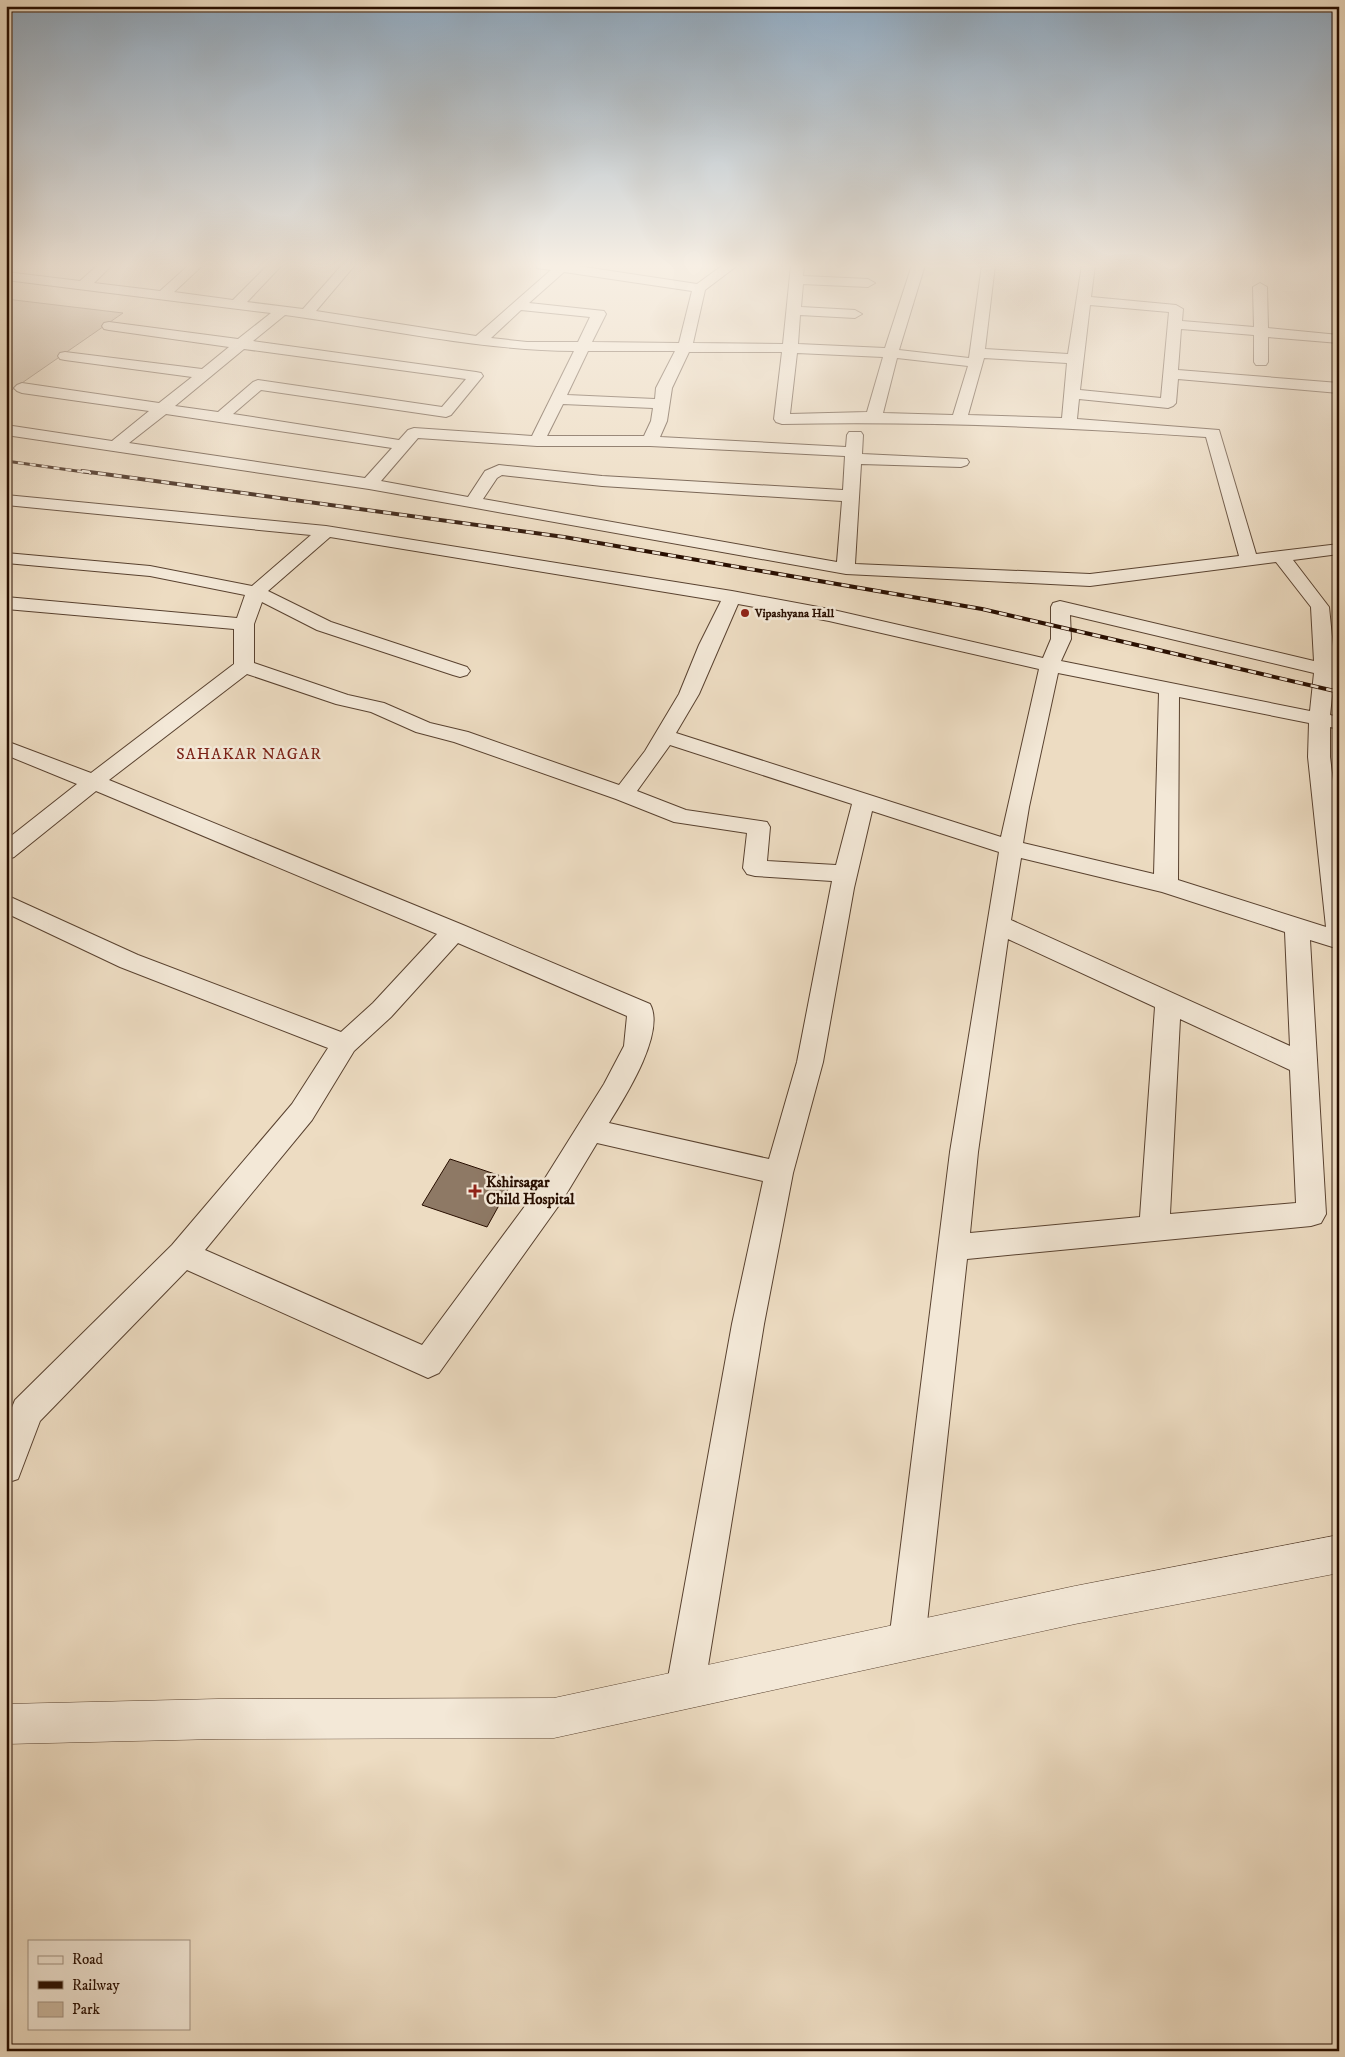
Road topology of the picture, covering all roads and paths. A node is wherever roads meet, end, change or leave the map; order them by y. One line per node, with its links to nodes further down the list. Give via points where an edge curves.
1 (104, 361): 12 (street)
2 (221, 361): 12 (street)
3 (284, 361): 14 (street)
4 (362, 361): 14 (street, via 476,376 446,412)
5 (576, 361): 18 (street)
6 (678, 361): 19 (street)
7 (789, 361): 22 (street, via 782,419)
8 (889, 361): 23 (street)
9 (976, 361): 24 (street)
10 (1075, 361): 17 (street)
11 (1171, 361): 13 (street)
12 (205, 374): 20 (street)
13 (1170, 374): 16 (street); 17 (street, via 1168,403)
14 (258, 385): 21 (street)
15 (22, 388): 20 (street)
16 (1339, 388)
17 (1072, 394): 25 (street)
18 (557, 399): 19 (street); 28 (street)
19 (660, 404): 29 (street, via 659,422)
20 (162, 409): 21 (street); 31 (street)
21 (220, 417): 30 (street)
22 (856, 417): 23 (street); 32 (street)
23 (874, 418): 24 (street)
24 (959, 420): 25 (street)
25 (1069, 423): 43 (street, via 1213,433)
26 (6, 430): 31 (street)
27 (512, 439): 28 (street); 30 (street, via 414,433); 34 (street)
28 (537, 441): 29 (street)
29 (650, 441): 32 (street)
30 (402, 445): 35 (street)
31 (115, 447): 35 (street)
32 (854, 455): 33 (street); 36 (street)
33 (961, 462)
34 (499, 470): 36 (street, via 602,481); 38 (street, via 491,475)
35 (369, 484): 38 (street)
36 (851, 496): 44 (street)
37 (6, 500): 39 (street)
38 (472, 503): 44 (street)
39 (326, 531): 47 (street); 48 (street)
40 (1339, 549): 41 (street)
41 (1281, 556): 43 (street); 51 (street)
42 (6, 558): 47 (street, via 150,571)
43 (1249, 560): 46 (street)
44 (846, 569): 45 (street)
45 (1015, 577): 46 (street); 50 (street)
46 (1079, 580): 50 (street)
47 (256, 592): 52 (street); 56 (street, via 324,626)
48 (732, 597): 53 (street, via 866,623); 59 (street, via 688,694)
49 (6, 603): 52 (street)
50 (1060, 607): 53 (street, via 1061,639); 55 (street)
51 (1333, 607): 55 (street)
52 (244, 624): 54 (street)
53 (1050, 665): 57 (street); 64 (street)
54 (244, 666): 61 (street); 62 (street, via 343,700 377,707 423,728 461,737)
55 (1332, 671): 58 (street)
56 (460, 672)
57 (1168, 689): 58 (street); 67 (street)
58 (1329, 721): 71 (street, via 1319,757)
59 (664, 736): 62 (street); 63 (street)
60 (6, 747): 61 (street)
61 (93, 782): 65 (street); 72 (street)
62 (624, 794): 66 (street, via 682,817 759,827 755,868)
63 (864, 800): 64 (street); 66 (street)
64 (1011, 848): 67 (street); 69 (street)
65 (6, 852)
66 (845, 874): 78 (street, via 810,1062)
67 (1166, 885): 70 (street)
68 (6, 902): 75 (street, via 129,961)
69 (998, 924): 74 (street); 80 (street, via 964,1152)
70 (1297, 927): 73 (street); 76 (street)
71 (1339, 930)
72 (454, 931): 75 (street, via 382,1010); 77 (street, via 641,1011 637,1046)
73 (1339, 940)
74 (1168, 1003): 76 (street); 79 (street)
75 (345, 1044): 81 (street, via 302,1112)
76 (1304, 1064): 79 (street, via 1311,1214)
77 (590, 1130): 78 (street); 81 (street, via 552,1192 428,1363)
78 (779, 1173): 85 (street, via 746,1334 687,1678)
79 (1154, 1229): 80 (street)
80 (954, 1247): 84 (street)
81 (183, 1254): 82 (street, via 27,1411)
82 (6, 1467)
83 (1339, 1554): 84 (street)
84 (907, 1641): 85 (street)
85 (689, 1688): 86 (street, via 554,1718 228,1719)
86 (6, 1724)

